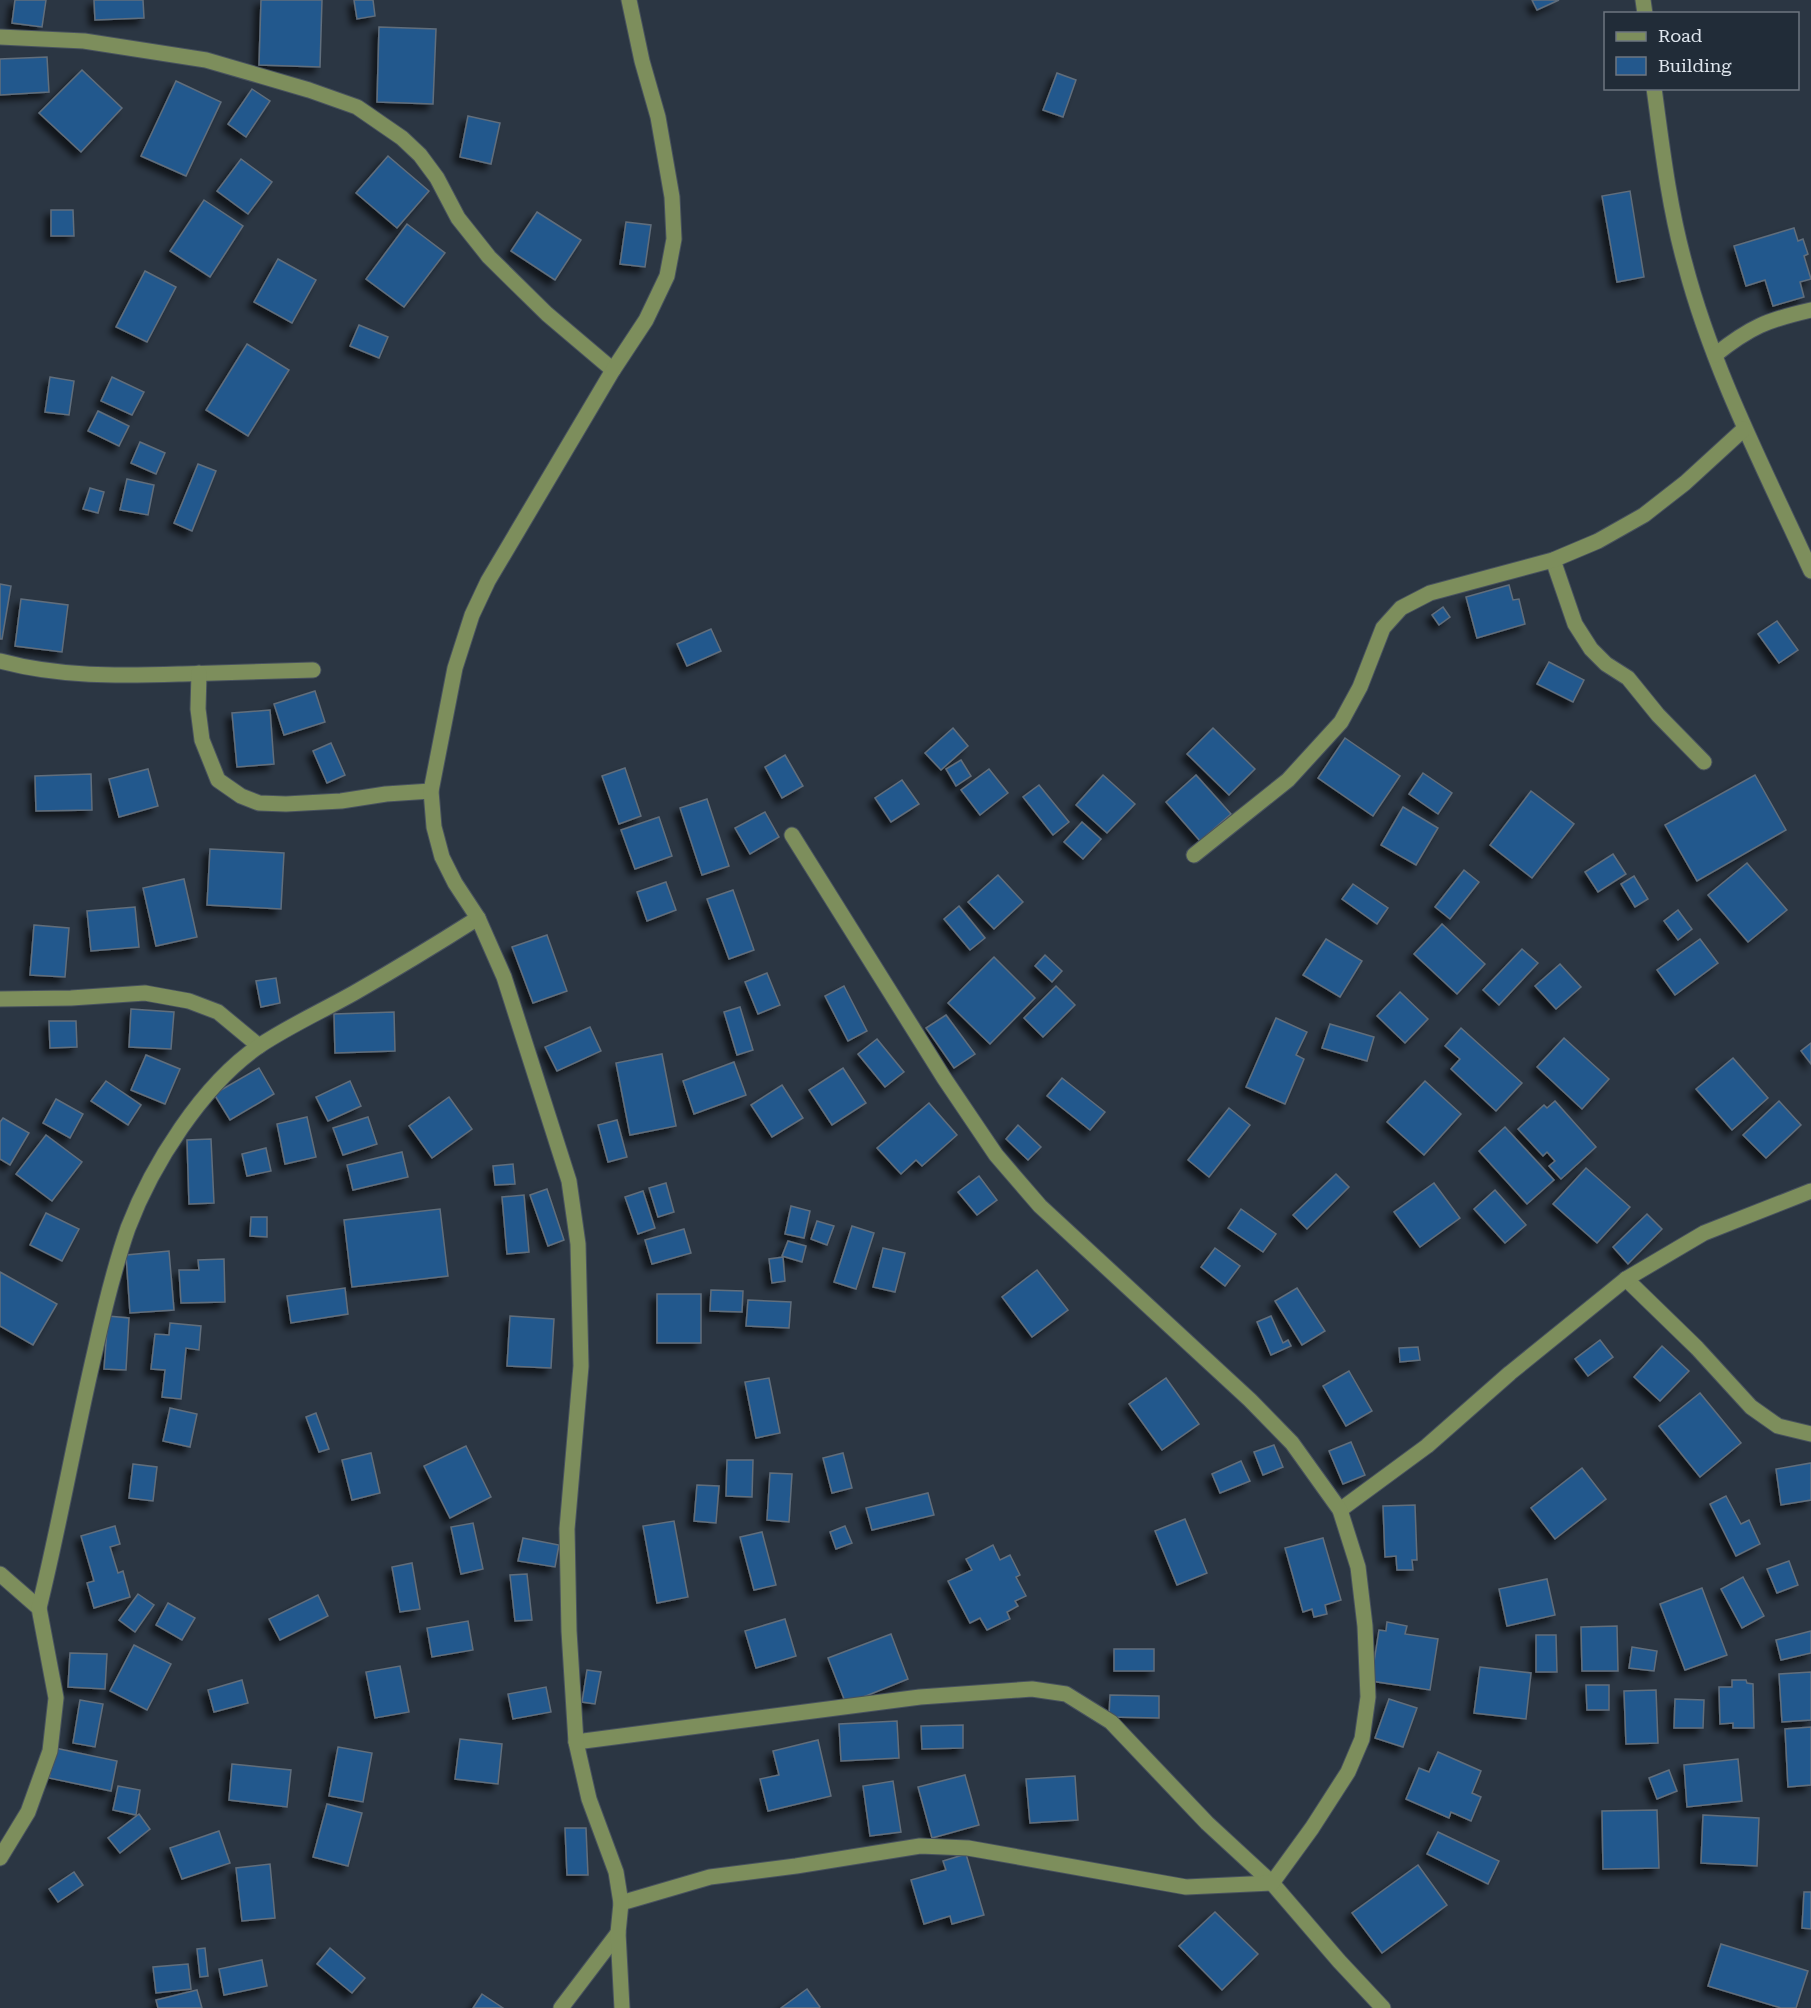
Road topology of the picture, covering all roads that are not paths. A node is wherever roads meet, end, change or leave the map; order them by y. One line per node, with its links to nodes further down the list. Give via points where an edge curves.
1 (629, 0): 6 (street, via 672,196 674,239 667,276 646,320)
2 (0, 37): 6 (street, via 84,41 206,60 357,107 420,155 438,178 458,218 489,257 547,314)
3 (1654, 90): 5 (street, via 1684,264)
4 (1811, 310): 5 (street, via 1760,324 1740,334)
5 (1715, 355): 7 (street)
6 (613, 370): 14 (street, via 488,581 472,615 455,668)
7 (1744, 429): 8 (street, via 1644,515); 9 (street)
8 (1553, 560): 13 (street, via 1575,624 1591,649 1628,678); 16 (street, via 1430,593 1401,608 1383,628 1360,687 1341,722 1288,780)
9 (1811, 571)
10 (0, 661): 12 (street, via 78,674)
11 (314, 670): 12 (street)
12 (199, 673): 14 (street, via 201,740 218,780 241,796 259,803 286,804)
13 (1704, 762)
14 (431, 790): 17 (street, via 434,827 442,857)
15 (792, 836): 23 (street, via 996,1155 1040,1206 1292,1443)
16 (1194, 855)
17 (478, 918): 19 (street); 26 (street, via 504,977 569,1181 578,1244 580,1366 567,1528)
18 (0, 999): 19 (street, via 145,993 189,1001 218,1012)
19 (259, 1046): 25 (street, via 215,1084 170,1144 128,1228 98,1339)
20 (1811, 1191): 21 (street, via 1704,1233)
21 (1626, 1279): 22 (street, via 1752,1407 1778,1426); 23 (street, via 1427,1446)
22 (1811, 1434)
23 (1340, 1510): 28 (street, via 1358,1567 1365,1626 1368,1697 1362,1739 1348,1772)
24 (0, 1574): 25 (street)
25 (39, 1608): 27 (street, via 56,1698 50,1751 28,1812)
26 (576, 1742): 28 (street, via 920,1697 1032,1689 1066,1694 1111,1722 1207,1823); 29 (street, via 589,1799 616,1872)
27 (0, 1858)
28 (1272, 1883): 29 (street, via 1186,1887 968,1848 920,1846 710,1877); 33 (street)
29 (621, 1903): 30 (street)
30 (618, 1933): 31 (street); 32 (street)
31 (561, 2008)
32 (622, 2008)
33 (1383, 2008)

